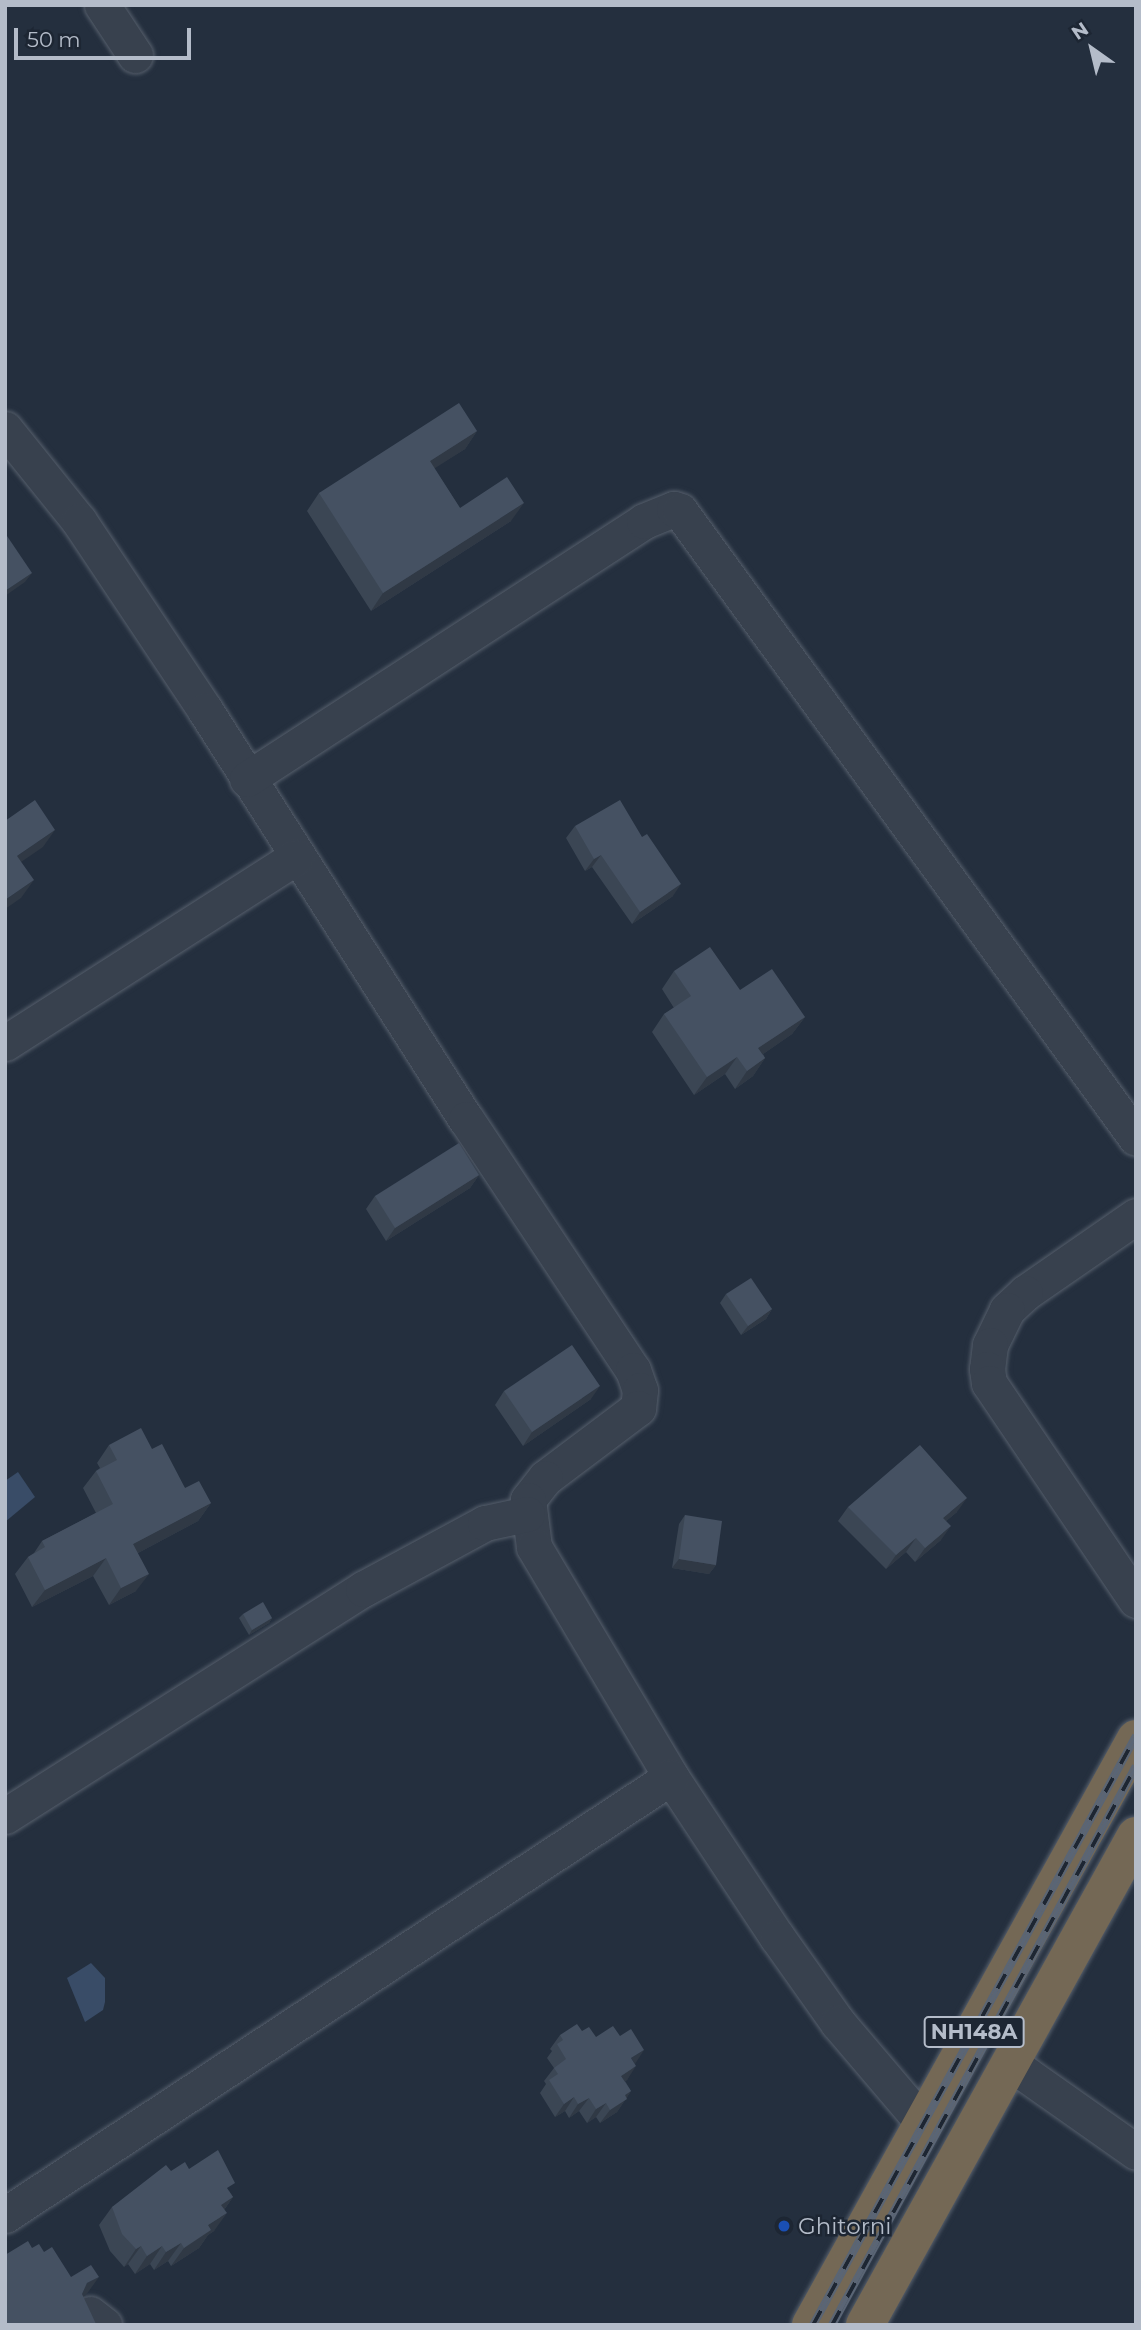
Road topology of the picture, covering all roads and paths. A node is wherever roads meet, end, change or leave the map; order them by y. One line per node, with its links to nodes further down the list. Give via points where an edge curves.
1 (102, 5): 2 (street)
2 (135, 55)
3 (5, 429): 4 (street, via 79,522)
4 (247, 779): 5 (street); 7 (street, via 643,521 680,511)
5 (296, 857): 6 (street); 9 (street, via 638,1383 638,1408 545,1478 528,1500)
6 (5, 1043)
7 (1136, 1138)
8 (1136, 1216): 10 (street, via 1047,1274 1007,1310 990,1345 987,1369 989,1383)
9 (527, 1514): 12 (street, via 534,1547); 13 (street, via 485,1523 374,1583)
10 (1136, 1600)
11 (1136, 1738): 16 (highway, NH148A)
12 (671, 1777): 16 (street, via 811,1986); 18 (street)
13 (5, 1816)
14 (1136, 1836): 15 (highway, NH148A)
15 (1010, 2063): 17 (street); 20 (highway, NH148A)
16 (923, 2123): 19 (highway, NH148A)
17 (1136, 2152)
18 (5, 2215)
19 (811, 2325)
20 (865, 2325)

